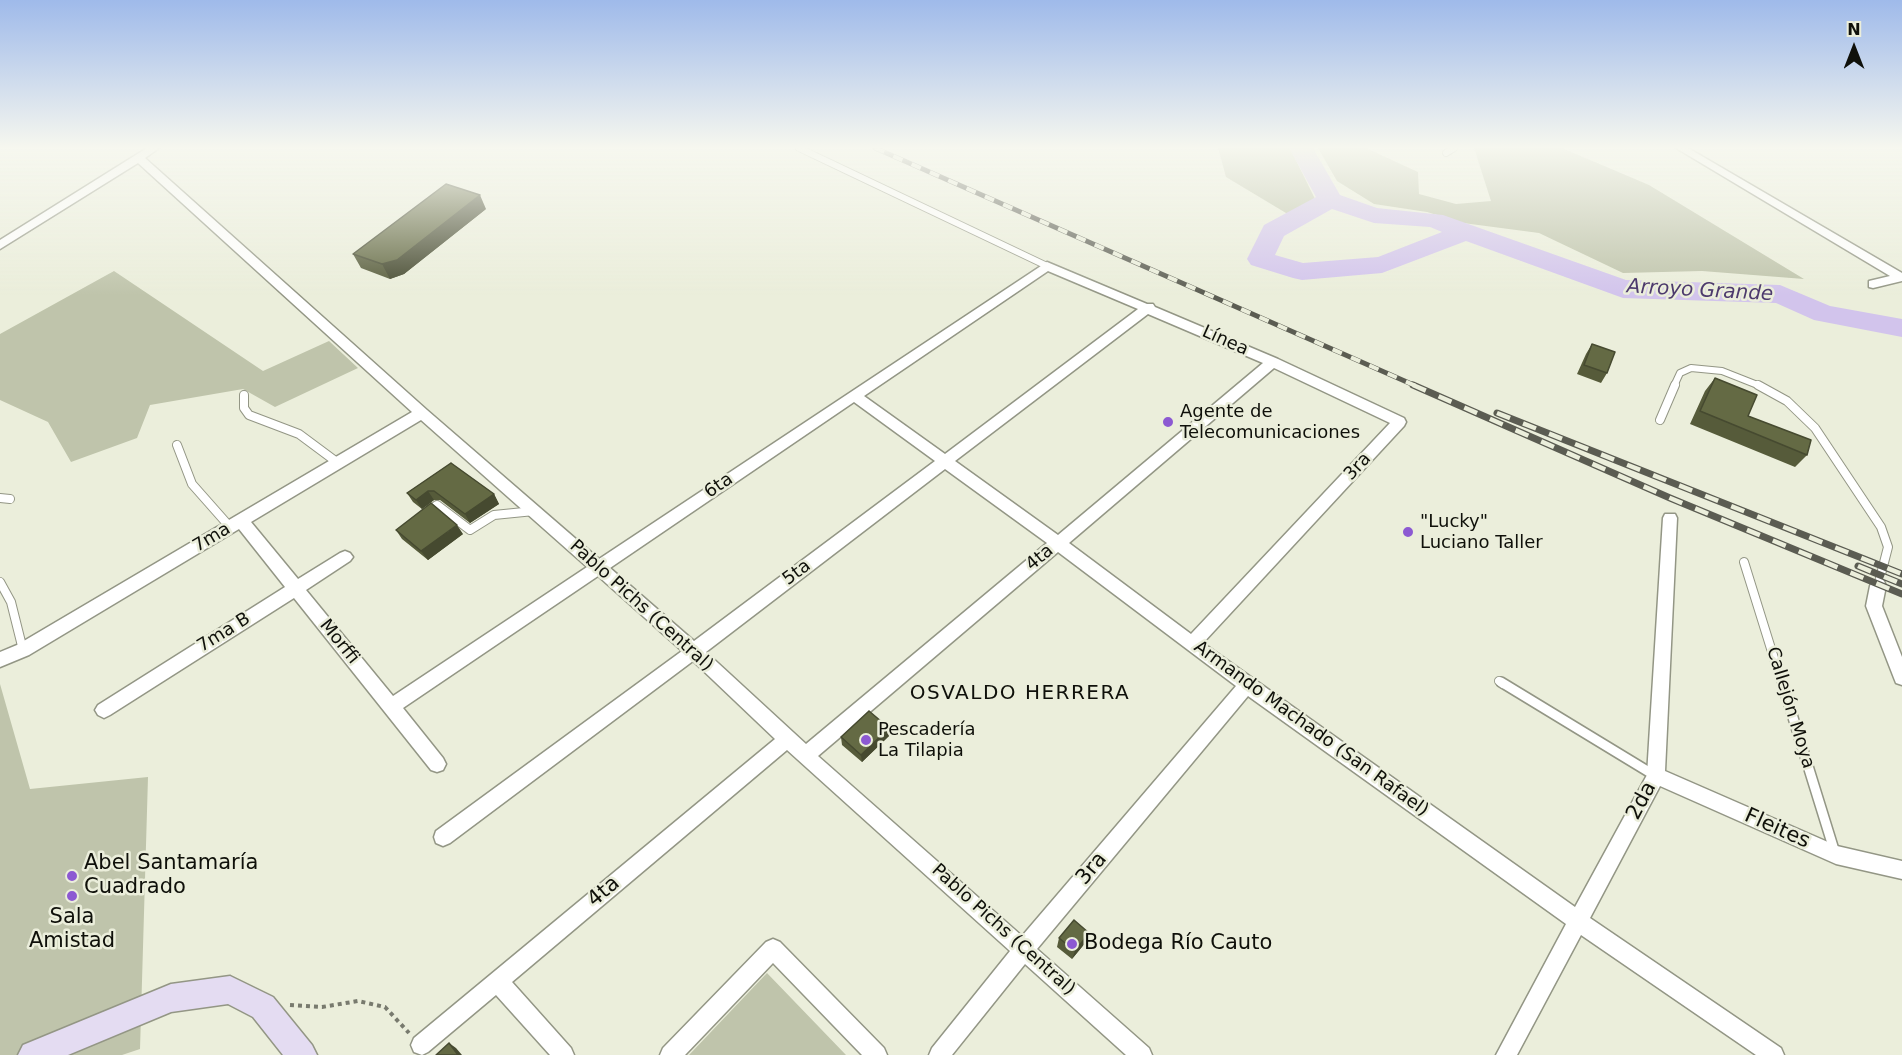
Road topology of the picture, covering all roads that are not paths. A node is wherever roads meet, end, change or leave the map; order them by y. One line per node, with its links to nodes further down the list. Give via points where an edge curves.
1 (76, 197): 5 (street)
2 (183, 197): 13 (street, Pablo Pichs (Central))
3 (902, 197): 6 (lane)
4 (1767, 197): 7 (street)
5 (0, 245)
6 (1047, 266): 9 (street, Línea); 12 (street, 6ta)
7 (1901, 277): 8 (street)
8 (1873, 284)
9 (1149, 307): 10 (street, Línea); 17 (street, 5ta)
10 (1274, 362): 15 (street, Línea); 25 (street, 4ta)
11 (244, 395): 18 (lane, via 244,408 249,415 299,434)
12 (854, 395): 17 (street, Armando Machado (San Rafael)); 28 (street, 6ta)
13 (422, 413): 18 (street, 7ma); 21 (street, Pablo Pichs (Central))
14 (1660, 420): 30 (lane, via 1680,373 1691,368 1722,371 1751,381 1787,401 1815,428 1881,527 1888,547)
15 (1399, 422): 32 (street, 3ra)
16 (177, 445): 24 (lane, via 192,484)
17 (945, 462): 25 (street, Armando Machado (San Rafael)); 34 (street, 5ta)
18 (338, 463): 24 (street, 7ma)
19 (0, 498): 20 (lane)
20 (10, 499)
21 (535, 510): 23 (lane, via 494,515 470,530 437,505); 28 (street, Pablo Pichs (Central))
22 (1670, 518): 44 (street, 2da)
23 (418, 519)
24 (236, 524): 31 (street, Morffi); 33 (street, 7ma)
25 (1058, 543): 32 (street, Armando Machado (San Rafael)); 42 (street, 4ta)
26 (345, 556): 31 (street, 7ma B)
27 (1744, 562): 46 (lane, Callejón Moya)
28 (597, 568): 34 (street, Pablo Pichs (Central)); 39 (street, 6ta)
29 (0, 582): 33 (lane, via 11,602)
30 (1878, 586): 36 (street, via 1874,606)
31 (296, 588): 39 (street, Morffi); 40 (street, 7ma B)
32 (1193, 643): 38 (street, Armando Machado (San Rafael))
33 (23, 650): 35 (street, 7ma)
34 (694, 651): 41 (street, Pablo Pichs (Central)); 45 (street, 5ta)
35 (0, 660)
36 (1902, 678)
37 (1498, 681): 44 (lane)
38 (1247, 685): 48 (street, Armando Machado (San Rafael)); 49 (street, 3ra)
39 (391, 707): 43 (street, Morffi)
40 (104, 710)
41 (787, 739): 42 (street, Pablo Pichs (Central)); 50 (street, 4ta)
42 (806, 755): 49 (street, Pablo Pichs (Central))
43 (437, 764)
44 (1656, 776): 46 (street, Fleites); 48 (street, 2da)
45 (443, 837)
46 (1836, 855): 47 (street, Fleites)
47 (1902, 870)
48 (1578, 921): 59 (street, 2da); 60 (street, Armando Machado (San Rafael))
49 (1024, 949): 57 (street, 3ra); 58 (street, Pablo Pichs (Central))
50 (497, 981): 51 (street, 4ta); 54 (street)
51 (421, 1045)
52 (33, 1055): 53 (street, via 171,998 230,990 263,1007)
53 (302, 1055)
54 (564, 1055)
55 (669, 1055): 56 (street, via 773,948)
56 (877, 1055)
57 (939, 1055)
58 (1142, 1055)
59 (1506, 1055)
60 (1774, 1055)

